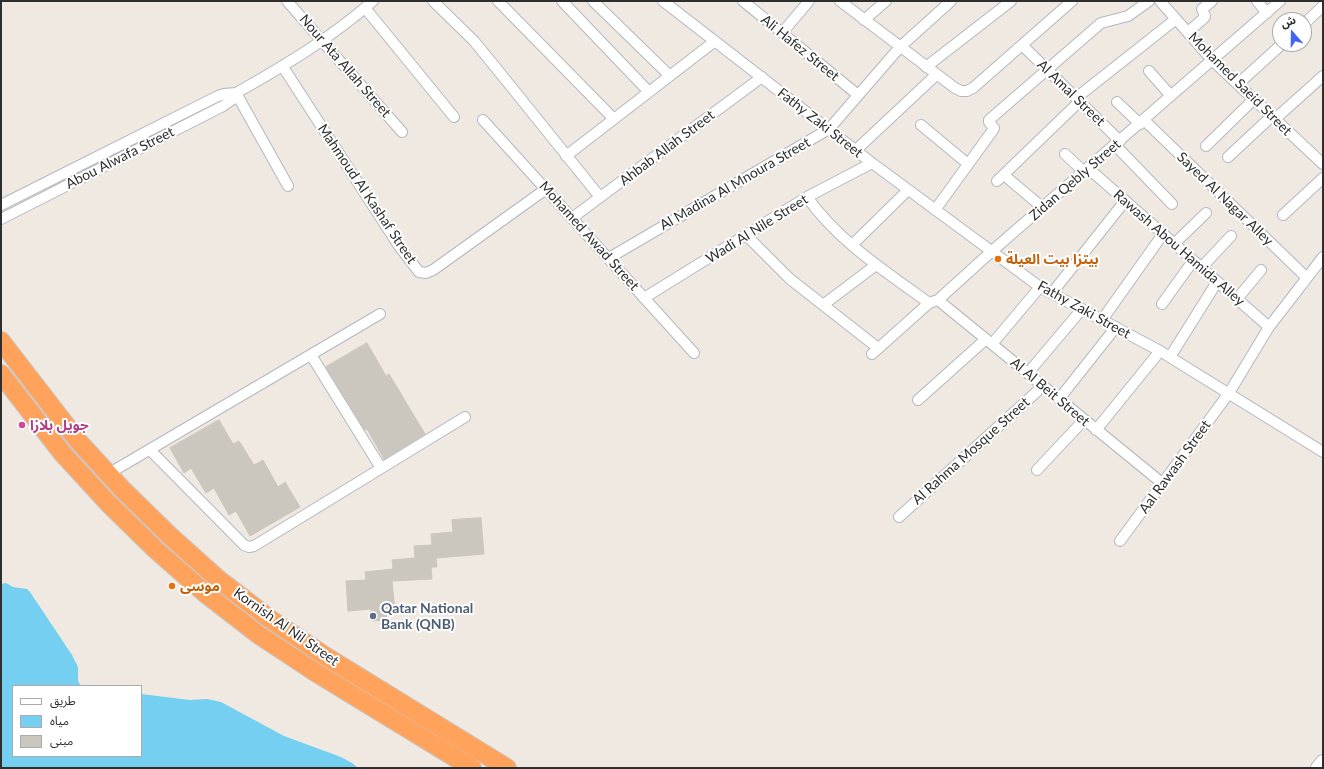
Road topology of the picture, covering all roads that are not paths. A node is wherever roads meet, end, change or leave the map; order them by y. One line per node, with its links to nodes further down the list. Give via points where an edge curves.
1 (287, 1): 28 (street, Nour Ata Allah Street)
2 (373, 1): 21 (street, Abou Alwafa Street)
3 (433, 1): 62 (street, via 469,36)
4 (498, 1): 52 (street)
5 (562, 1): 43 (street)
6 (593, 1): 39 (street)
7 (663, 1): 29 (street, Fathy Zaki Street)
8 (743, 1): 27 (street, Ali Hafez Street)
9 (809, 1): 27 (street)
10 (840, 1): 25 (street)
11 (886, 1): 25 (street)
12 (951, 1): 31 (street, Al Madina Al Mnoura Street)
13 (1011, 1): 35 (street)
14 (1072, 1): 30 (street)
15 (1148, 1): 36 (street, via 1128,16 1101,23)
16 (1160, 1): 24 (street, Mohamed Saeid Street)
17 (1212, 1): 26 (street, via 1202,9 1205,17)
18 (1257, 1): 22 (street)
19 (1280, 1): 22 (street, Zidan Qebly Street)
20 (1323, 6): 23 (street)
21 (365, 8): 28 (street, Abou Alwafa Street); 50 (street)
22 (1267, 13): 33 (street, Zidan Qebly Street)
23 (1312, 16)
24 (1176, 19): 26 (street, Mohamed Saeid Street); 48 (street)
25 (864, 20): 31 (street)
26 (1188, 32): 33 (street, Mohamed Saeid Street)
27 (782, 33): 45 (street, Ali Hafez Street)
28 (322, 40): 34 (street, Abou Alwafa Street); 57 (street, Nour Ata Allah Street)
29 (715, 41): 39 (street); 41 (street, Fathy Zaki Street)
30 (1022, 45): 36 (street, Al Amal Street); 38 (street, via 967,91 955,88)
31 (900, 46): 35 (street); 45 (street, Al Madina Al Mnoura Street)
32 (1273, 52): 42 (street)
33 (1212, 60): 42 (street, Mohamed Saeid Street); 46 (street, Zidan Qebly Street)
34 (283, 67): 44 (street, Abou Alwafa Street); 70 (street, Mahmoud Al Kashaf Street, via 399,246 420,272 433,270)
35 (926, 67): 38 (street)
36 (1047, 70): 48 (street, Al Amal Street); 66 (street, via 989,120 994,129)
37 (1149, 71): 46 (street)
38 (936, 75): 60 (street)
39 (670, 76): 43 (street)
40 (1323, 76): 51 (street)
41 (762, 77): 56 (street, Fathy Zaki Street); 73 (street, Ahbab Allah Street)
42 (1238, 84): 47 (street, Mohamed Saeid Street)
43 (649, 92): 52 (street)
44 (236, 93): 69 (street); 76 (street, Abou Alwafa Street, via 218,96); 82 (street, Abou Alwafa Street, via 233,99 223,106)
45 (858, 95): 56 (street, Al Madina Al Mnoura Street)
46 (1171, 96): 54 (street, Zidan Qebly Street)
47 (1254, 99): 51 (street, Mohamed Saeid Street); 59 (street)
48 (1078, 100): 58 (street, Al Amal Street); 77 (street, via 1001,178)
49 (1117, 102): 54 (street, Sayed Al Nagar Alley)
50 (454, 117)
51 (1273, 117): 63 (street); 64 (street, Mohamed Saeid Street)
52 (614, 119): 62 (street)
53 (484, 120): 70 (street, Mohamed Awad Street)
54 (1142, 122): 58 (street, Zidan Qebly Street); 94 (street, Sayed Al Nagar Alley)
55 (921, 125): 66 (street)
56 (829, 129): 60 (street, Fathy Zaki Street); 90 (street, Al Madina Al Mnoura Street)
57 (402, 132)
58 (1117, 143): 67 (street, Zidan Qebly Street); 75 (street, Al Amal Street)
59 (1206, 146)
60 (856, 150): 65 (street, Fathy Zaki Street)
61 (1065, 154): 67 (street, Rawash Abou Hamida Alley)
62 (566, 156): 73 (street)
63 (1228, 157)
64 (1321, 158)
65 (872, 163): 71 (street, Fathy Zaki Street); 72 (street, Wadi Al Nile Street)
66 (968, 164): 78 (street)
67 (1086, 170): 74 (street, Rawash Abou Hamida Alley); 77 (street, Zidan Qebly Street)
68 (1323, 178): 80 (street)
69 (288, 186)
70 (546, 189): 81 (street, Mohamed Awad Street)
71 (908, 190): 78 (street, Fathy Zaki Street); 87 (street)
72 (807, 197): 84 (street, Wadi Al Nile Street); 87 (street, Al Al Beit Street, via 817,212)
73 (600, 198): 81 (street, Ahbab Allah Street)
74 (1125, 200): 83 (street, Rawash Abou Hamida Alley); 97 (street)
75 (1172, 204)
76 (1, 205)
77 (1043, 208): 88 (street, Zidan Qebly Street)
78 (935, 210): 88 (street, Fathy Zaki Street)
79 (1206, 213): 86 (street)
80 (1283, 215)
81 (572, 218): 90 (street, Mohamed Awad Street)
82 (1, 219)
83 (1163, 234): 86 (street, Rawash Abou Hamida Alley); 105 (street)
84 (746, 235): 98 (street, Wadi Al Nile Street); 102 (street, via 790,279)
85 (1231, 236): 91 (street)
86 (1174, 244): 91 (street, Rawash Abou Hamida Alley)
87 (852, 245): 92 (street, Al Al Beit Street)
88 (992, 251): 96 (street, Fathy Zaki Street); 100 (street, Zidan Qebly Street)
89 (1323, 257): 94 (street)
90 (609, 258): 98 (street, Mohamed Awad Street)
91 (1197, 264): 95 (street, Rawash Abou Hamida Alley); 101 (street)
92 (876, 265): 100 (street, Al Al Beit Street); 102 (street)
93 (1261, 270): 99 (street)
94 (1307, 278): 107 (street)
95 (1217, 282): 99 (street, Rawash Abou Hamida Alley); 113 (street)
96 (1040, 287): 97 (street, Fathy Zaki Street); 108 (street)
97 (1052, 293): 103 (street, Fathy Zaki Street)
98 (644, 298): 111 (street, Mohamed Awad Street)
99 (1237, 299): 107 (street, Rawash Abou Hamida Alley)
100 (934, 301): 102 (street, Zidan Qebly Street, via 875,351); 108 (street, Al Al Beit Street)
101 (1162, 304)
102 (823, 305)
103 (1082, 309): 105 (street, Fathy Zaki Street); 114 (street)
104 (380, 314): 112 (street)
105 (1102, 320): 106 (street, Fathy Zaki Street)
106 (1116, 327): 110 (street, Fathy Zaki Street); 118 (street)
107 (1269, 327): 117 (street)
108 (989, 341): 114 (street, Al Al Beit Street); 119 (street)
109 (1, 342): 127 (highway, Kornish Al Nil Street, via 79,442)
110 (1160, 351): 113 (street, Fathy Zaki Street); 122 (street)
111 (694, 353)
112 (311, 355): 123 (street); 125 (street)
113 (1170, 356): 117 (street, Fathy Zaki Street)
114 (1028, 373): 116 (street, Al Al Beit Street)
115 (1, 374): 132 (highway, Kornish Al Nil Street, via 64,454 108,503 206,594 315,672)
116 (1043, 386): 118 (street, Al Al Beit Street); 129 (street, Al Rahma Mosque Street)
117 (1229, 393): 124 (street, Fathy Zaki Street); 128 (street, Aal Rawash Street)
118 (1059, 399): 121 (street, Al Al Beit Street)
119 (918, 400)
120 (465, 417): 125 (street)
121 (1084, 420): 122 (street, Al Al Beit Street); 126 (street)
122 (1096, 430): 128 (street, Al Al Beit Street)
123 (150, 450): 125 (street, via 244,545 249,547); 127 (street)
124 (1323, 452)
125 (381, 468)
126 (1037, 470)
127 (108, 474): 133 (highway, Kornish Al Nil Street, via 169,535 218,579 270,619 325,656)
128 (1162, 484): 130 (street, Aal Rawash Street)
129 (899, 517)
130 (1120, 541)
131 (1323, 762): 134 (street)
132 (472, 768)
133 (507, 768)
134 (1318, 768)

